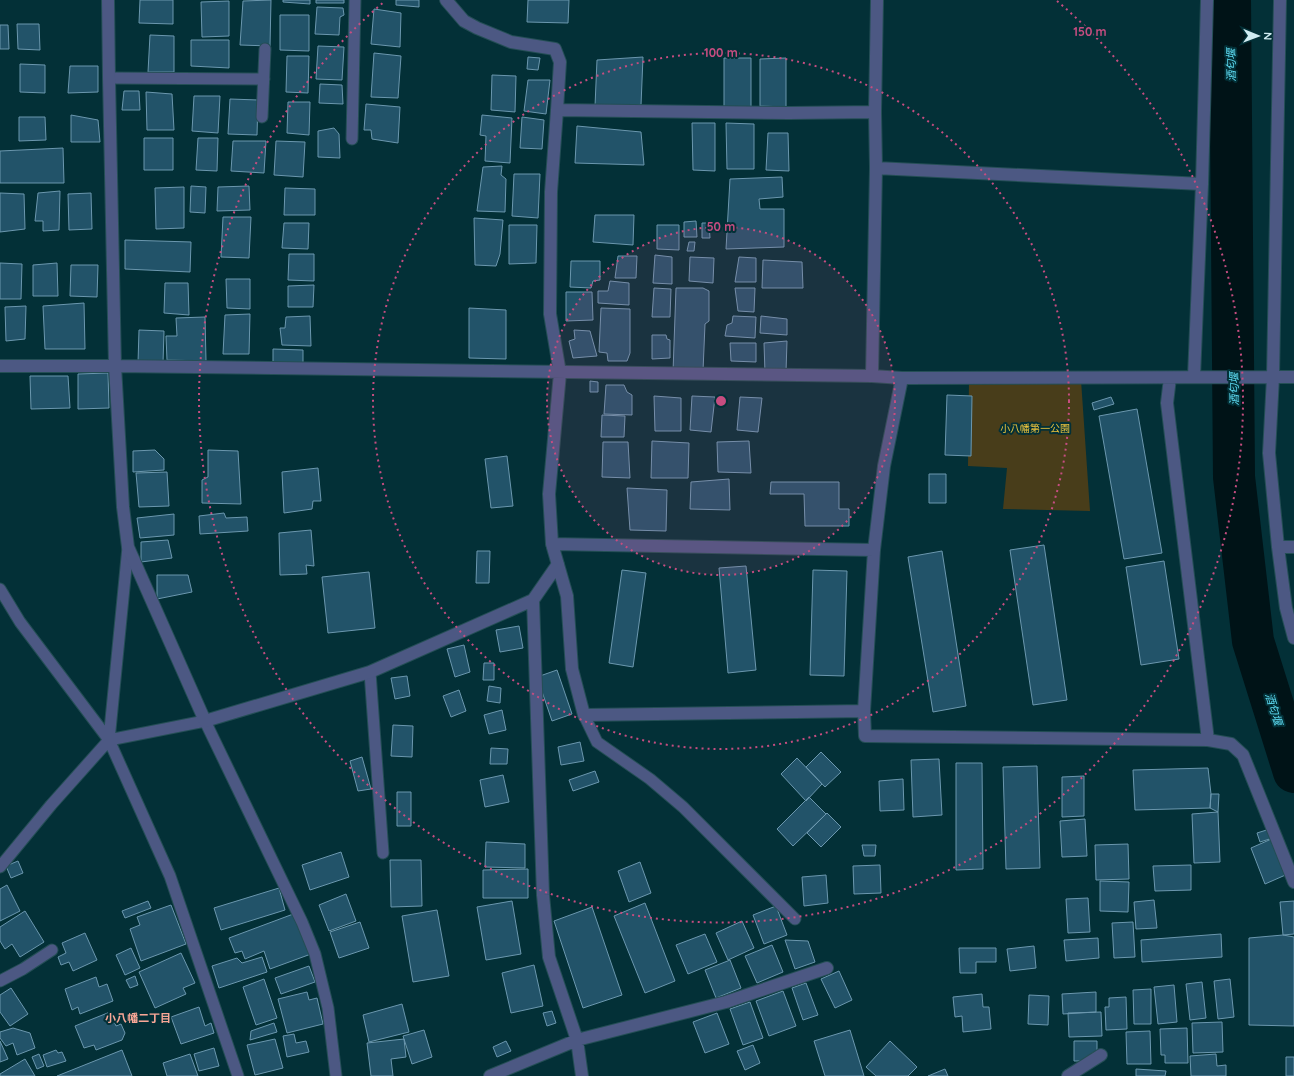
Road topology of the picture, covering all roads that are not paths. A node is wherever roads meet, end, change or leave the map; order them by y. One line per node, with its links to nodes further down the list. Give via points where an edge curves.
1 (108, 0): 8 (street)
2 (355, 0): 13 (lane)
3 (446, 0): 10 (street, via 464,22 477,28 511,42 555,49 560,62)
4 (877, 0): 11 (street)
5 (1207, 0): 15 (street)
6 (1280, 0): 21 (street)
7 (265, 49): 9 (lane)
8 (109, 78): 9 (lane); 17 (street)
9 (264, 79): 12 (lane)
10 (557, 110): 11 (street); 18 (street, via 551,192 550,314)
11 (876, 112): 14 (street)
12 (262, 117)
13 (352, 139)
14 (876, 168): 15 (street); 19 (street)
15 (1202, 184): 20 (street)
16 (0, 366): 17 (street)
17 (115, 366): 18 (street); 28 (street, via 123,507)
18 (560, 373): 19 (street); 25 (street, via 549,494)
19 (872, 376): 23 (street)
20 (1194, 377): 21 (street); 24 (street)
21 (1272, 377): 22 (street); 26 (street, via 1269,453)
22 (1294, 377)
23 (902, 378): 24 (street); 29 (street, via 884,466)
24 (1170, 378): 39 (street, via 1167,403)
25 (552, 544): 29 (street); 30 (street)
26 (1278, 547): 27 (street); 33 (street, via 1286,608)
27 (1294, 547)
28 (128, 548): 37 (street); 38 (lane)
29 (874, 550): 35 (street)
30 (558, 564): 32 (street); 36 (street, via 567,596 572,669)
31 (0, 589): 38 (lane, via 20,622)
32 (533, 600): 34 (street); 47 (street, via 543,895 549,957)
33 (1294, 638)
34 (370, 672): 37 (street); 40 (lane)
35 (864, 711): 36 (street); 39 (street, via 865,736)
36 (584, 715): 43 (lane, via 597,742 650,779 683,807)
37 (205, 721): 38 (lane); 50 (lane, via 315,954 328,1008)
38 (109, 740): 41 (lane); 49 (lane, via 170,876)
39 (1208, 740): 42 (street, via 1231,744 1243,755)
40 (384, 853)
41 (0, 867)
42 (1294, 882)
43 (795, 919)
44 (52, 950): 46 (lane)
45 (827, 968): 47 (street, via 726,1002)
46 (0, 981)
47 (577, 1040): 51 (street); 52 (street)
48 (1101, 1056): 53 (street)
49 (238, 1076)
50 (336, 1076)
51 (490, 1076)
52 (582, 1076)
53 (1068, 1076)

